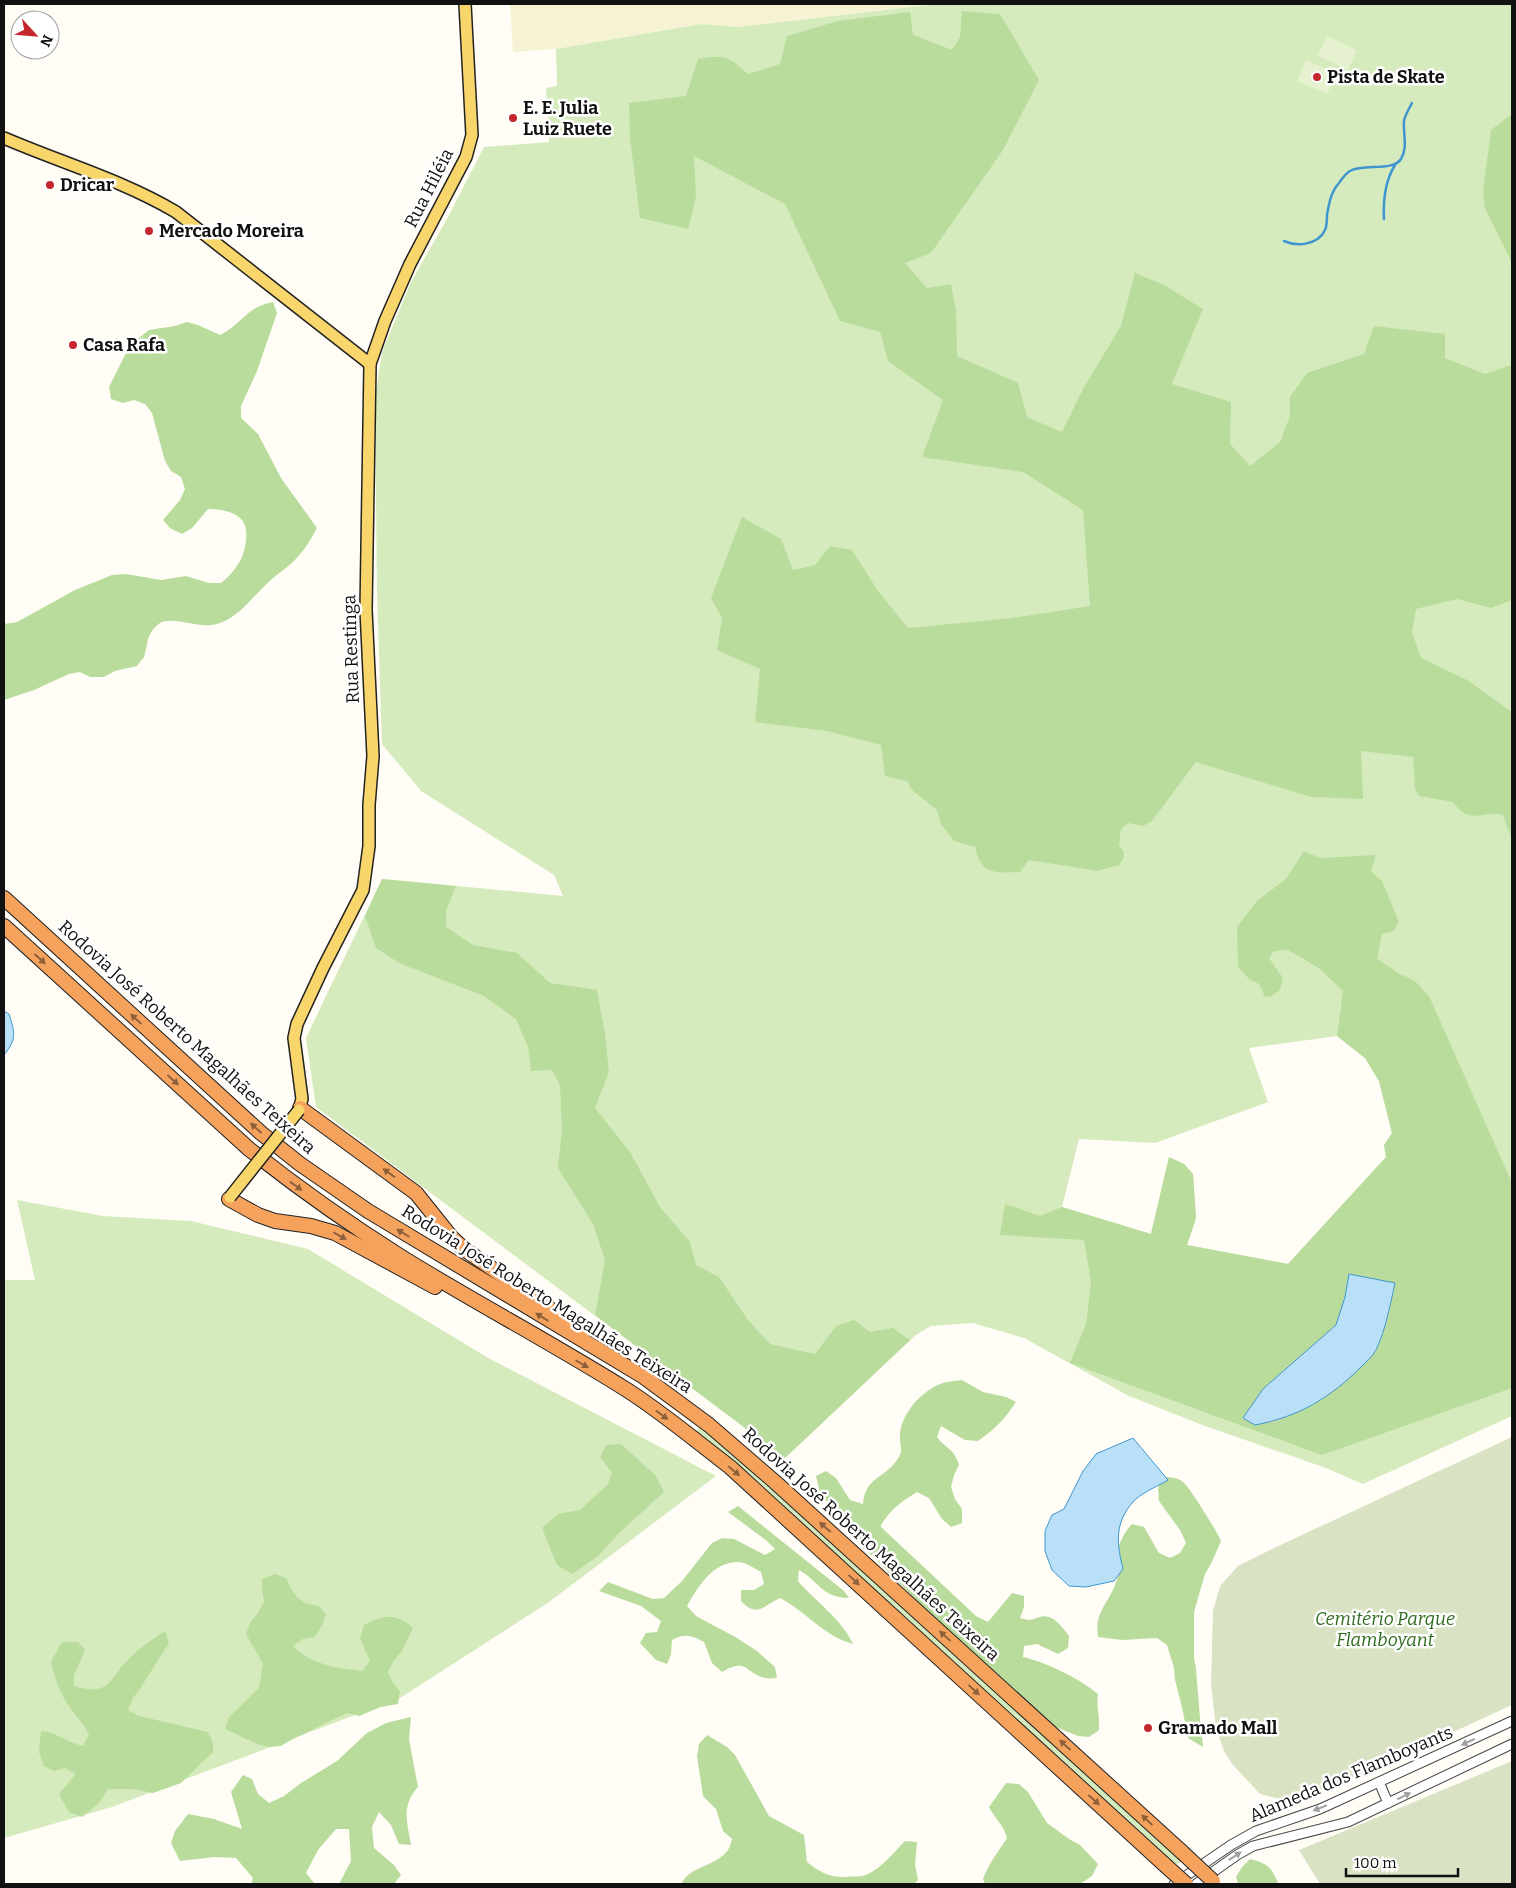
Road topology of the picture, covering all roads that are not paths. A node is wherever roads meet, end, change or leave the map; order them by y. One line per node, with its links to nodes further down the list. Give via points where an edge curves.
1 (465, 4): 3 (main road, Rua Hiléia, via 470,145)
2 (4, 138): 5 (main road, via 141,192 176,212)
3 (385, 321): 4 (main road, Rua Restinga)
4 (376, 343): 5 (main road, via 364,350); 6 (main road, Rua Restinga)
5 (354, 350): 6 (main road)
6 (370, 364): 9 (main road, Rua Restinga, via 366,610 373,756 369,846 363,890 297,1024 294,1038 302,1092)
7 (4, 898): 12 (highway, Rodovia José Roberto Magalhães Teixeira, one-way to 7, via 399,1231 300,1164 261,1133)
8 (4, 926): 11 (highway, Rodovia José Roberto Magalhães Teixeira, one-way to 11, via 248,1148 289,1181 403,1258)
9 (300, 1109): 10 (main road, bridge); 12 (highway, one-way to 9, via 464,1249 416,1193)
10 (229, 1198): 11 (highway, one-way to 11, via 275,1221 335,1233)
11 (546, 1343): 19 (highway, Rodovia José Roberto Magalhães Teixeira, one-way to 19, bridge, via 627,1390 696,1440 763,1496)
12 (644, 1377): 17 (highway, Rodovia José Roberto Magalhães Teixeira, one-way to 12, bridge, via 776,1482 709,1425)
13 (1512, 1721): 15 (street, Alameda dos Flamboyants, one-way to 15)
14 (1512, 1744): 16 (street, Alameda dos Flamboyants, one-way to 14)
15 (1379, 1782): 16 (street); 18 (street, Alameda dos Flamboyants, one-way to 18, via 1320,1809 1256,1831)
16 (1388, 1803): 20 (street, Alameda dos Flamboyants, one-way to 16, via 1253,1846 1348,1822)
17 (1215, 1882)
18 (1174, 1884)
19 (1186, 1884)
20 (1196, 1884)

